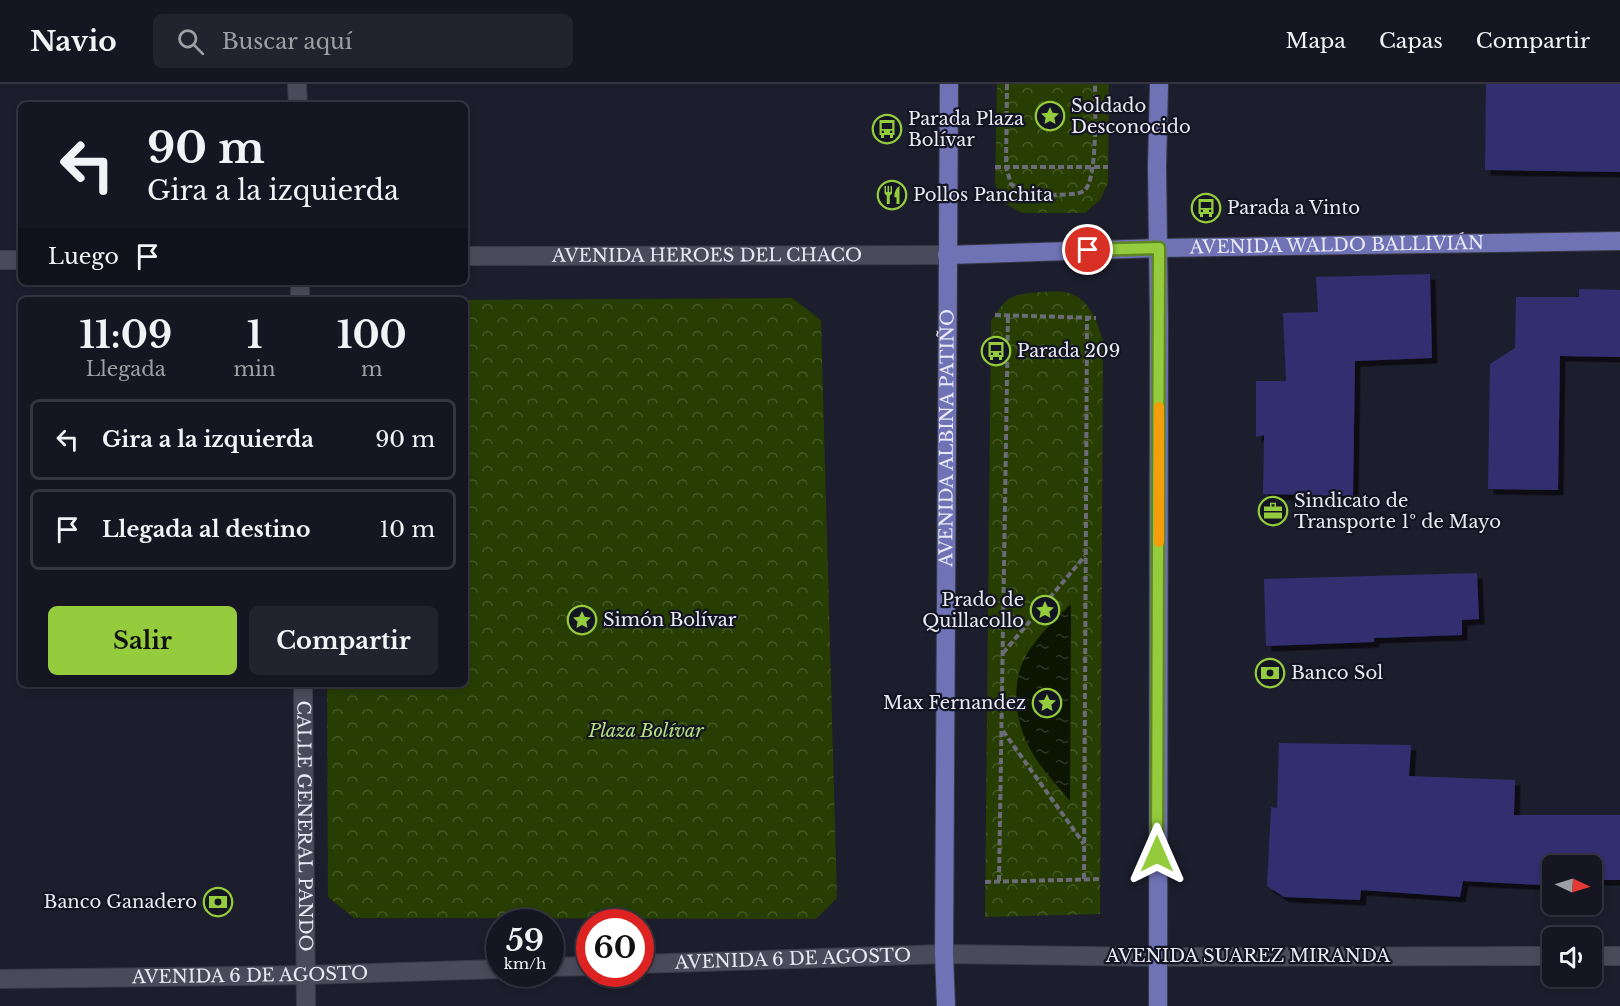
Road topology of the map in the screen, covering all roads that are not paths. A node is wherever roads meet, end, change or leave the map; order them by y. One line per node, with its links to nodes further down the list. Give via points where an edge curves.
1 (297, 84): 4 (main road)
2 (949, 84): 7 (main road, AVENIDA ALBINA PATIÑO)
3 (1159, 84): 6 (main road)
4 (297, 102)
5 (1620, 241): 6 (main road, AVENIDA WALDO BALLIVIÁN)
6 (1159, 248): 7 (main road, AVENIDA WALDO BALLIVIÁN); 16 (main road)
7 (947, 255): 8 (main road, AVENIDA HEROES DEL CHACO); 12 (main road, AVENIDA ALBINA PATIÑO)
8 (468, 256)
9 (0, 260): 10 (main road)
10 (18, 260)
11 (303, 687): 19 (main road, CALLE GENERAL PANDO)
12 (944, 954): 16 (main road, AVENIDA SUAREZ MIRANDA); 17 (main road, AVENIDA 6 DE AGOSTO); 22 (main road, AVENIDA ALBINA PATIÑO)
13 (1542, 956): 16 (main road, AVENIDA SUAREZ MIRANDA)
14 (1602, 956): 15 (main road)
15 (1620, 956)
16 (1156, 957): 23 (main road)
17 (654, 964)
18 (486, 969): 19 (main road, AVENIDA 6 DE AGOSTO)
19 (305, 975): 20 (main road, AVENIDA 6 DE AGOSTO); 21 (main road, CALLE GENERAL PANDO)
20 (0, 979)
21 (306, 1006)
22 (946, 1006)
23 (1158, 1006)

